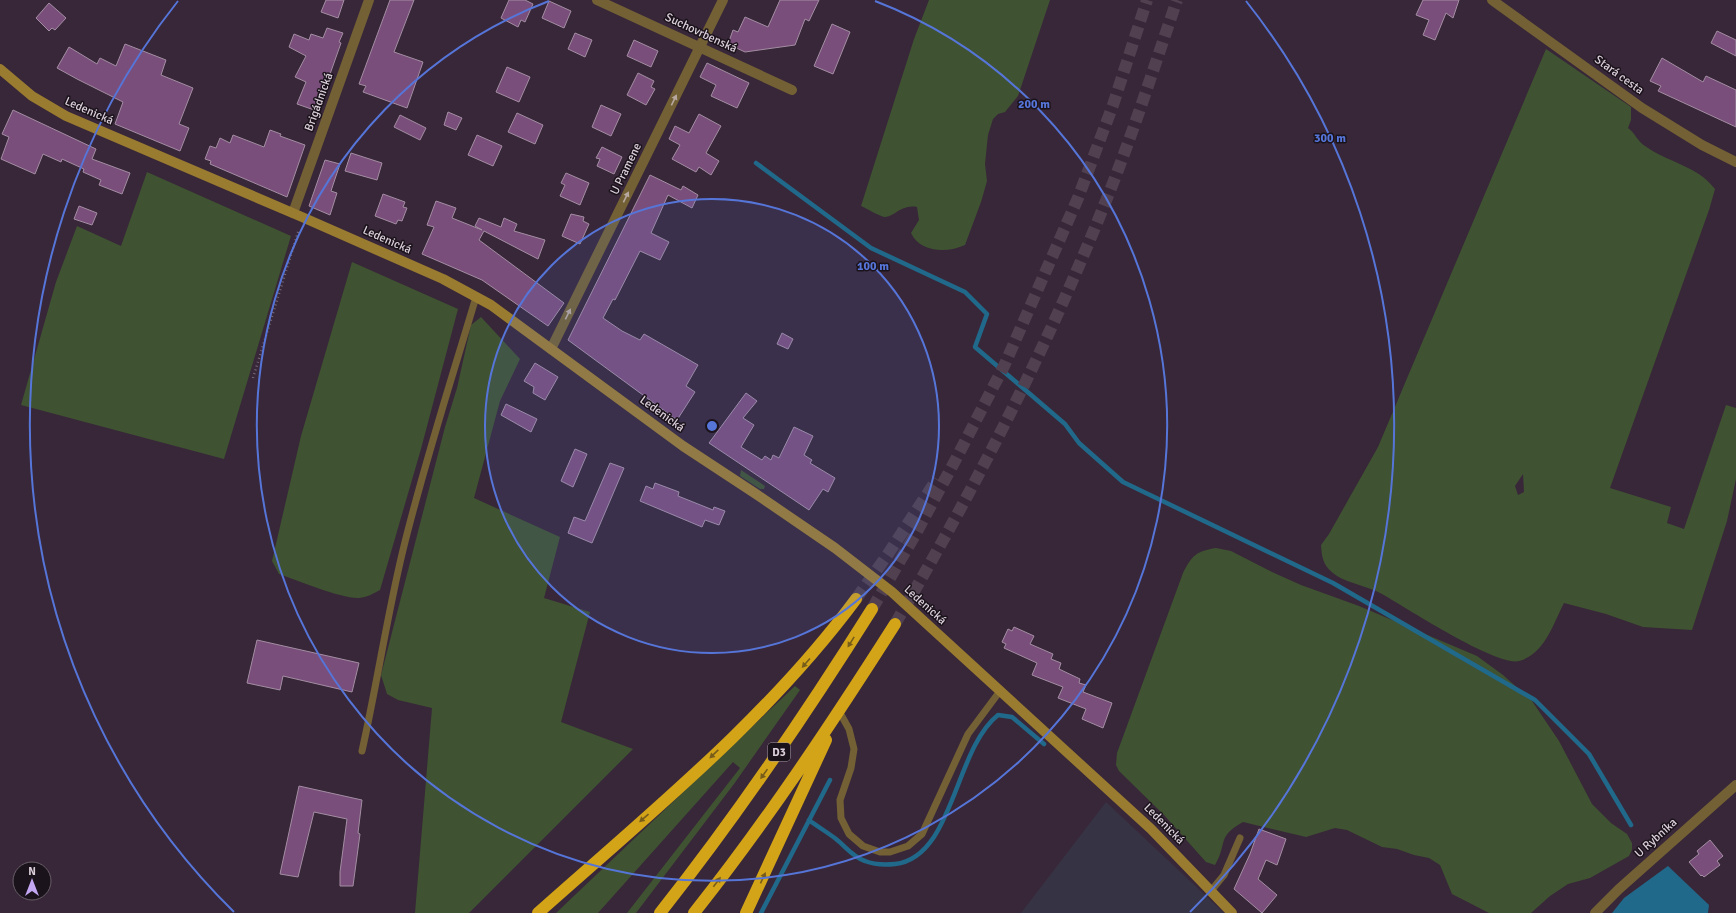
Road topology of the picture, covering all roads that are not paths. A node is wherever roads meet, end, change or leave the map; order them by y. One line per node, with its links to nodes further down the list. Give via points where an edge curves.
1 (369, 0): 9 (street, Brigádnická)
2 (597, 0): 5 (street, Suchovrbenská)
3 (723, 0): 5 (street, U Pramene)
4 (1492, 0): 8 (street, Stará cesta, via 1642,108 1702,145)
5 (700, 47): 7 (street, Suchovrbenská); 11 (street, U Pramene, one-way to 5)
6 (0, 69): 9 (main road, Ledenická, via 32,96 66,116)
7 (792, 90)
8 (1736, 162)
9 (298, 215): 10 (main road, Ledenická, via 443,279)
10 (476, 297): 11 (main road, Ledenická); 17 (lane, via 403,548)
11 (551, 349): 15 (main road, Ledenická, via 683,446 835,548 892,592)
12 (856, 599): 22 (highway, one-way to 22, via 820,646 778,693 674,792)
13 (872, 609): 23 (highway, D3, one-way to 23, via 812,705 736,814)
14 (895, 624): 16 (highway, D3)
15 (1000, 691): 16 (lane, via 968,734 922,834 908,846 890,852 871,850 863,846 850,834 842,818 840,800 851,768 854,749 850,728); 20 (main road, Ledenická, via 1151,829)
16 (839, 711): 24 (highway, D3, one-way to 16, via 762,822); 25 (highway, D3, one-way to 16)
17 (362, 751)
18 (1736, 784): 26 (street, U Rybníka)
19 (1240, 838): 20 (lane, via 1224,875)
20 (1210, 892): 21 (main road, Ledenická)
21 (1228, 910)
22 (538, 913)
23 (660, 913)
24 (694, 913)
25 (746, 913)
26 (1594, 913)

